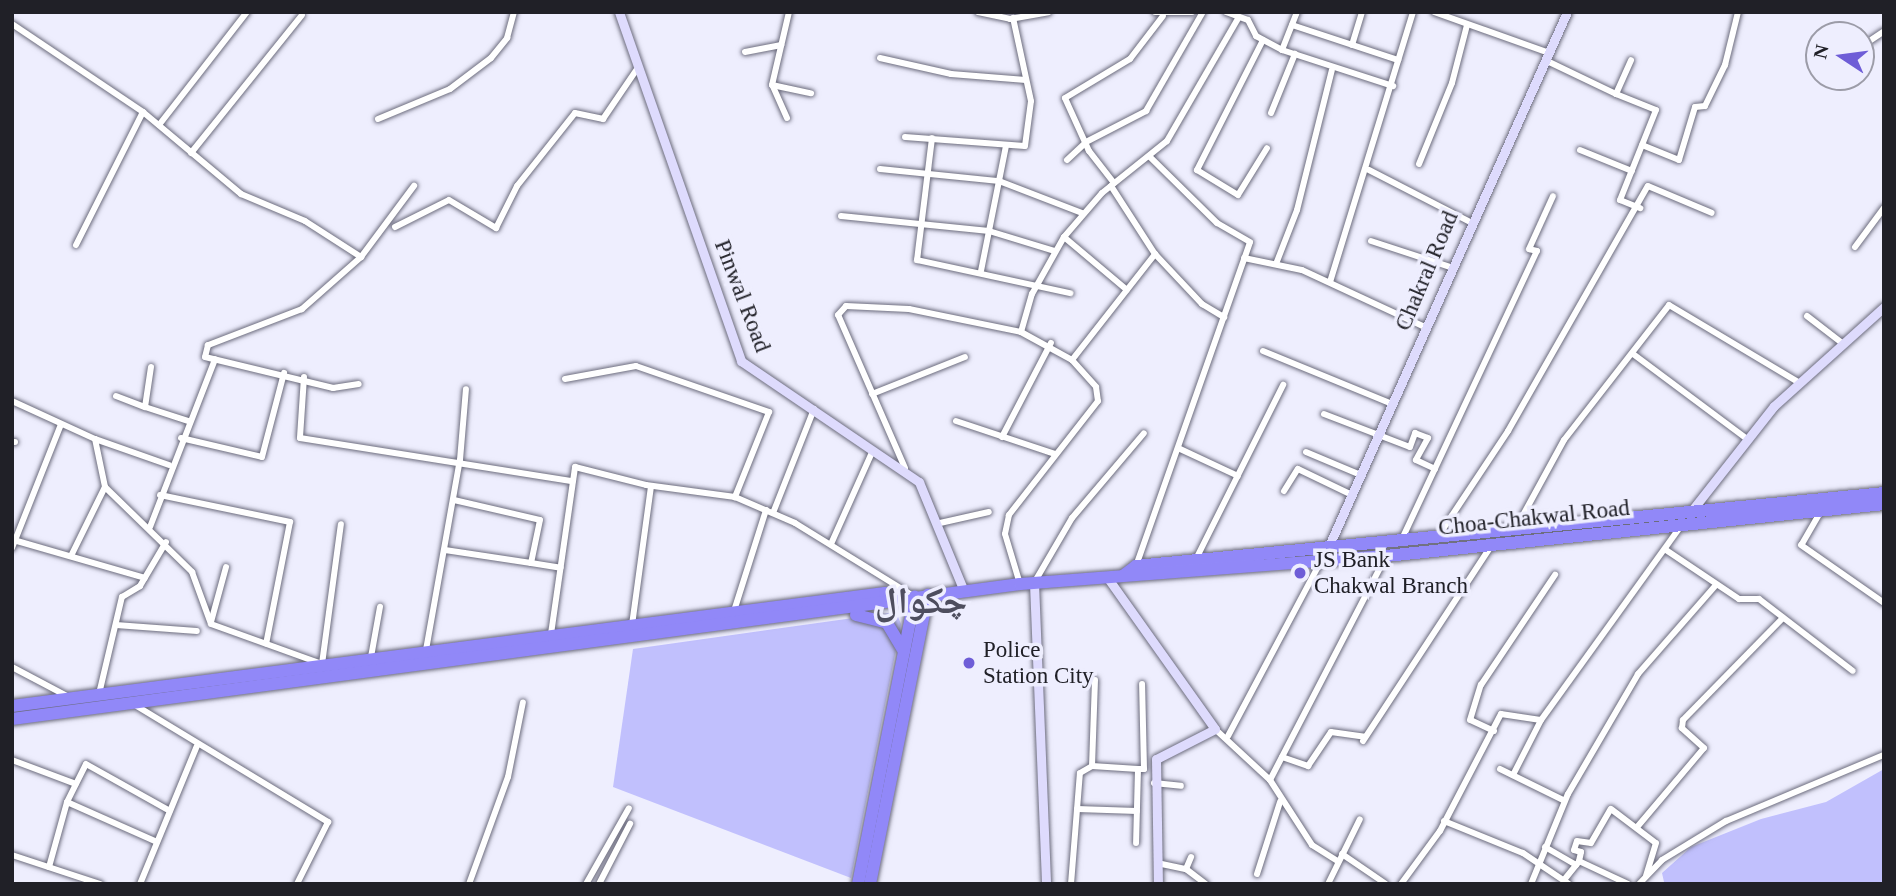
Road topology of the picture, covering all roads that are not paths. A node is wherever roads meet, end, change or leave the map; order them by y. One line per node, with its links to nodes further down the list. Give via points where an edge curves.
1 (247, 12): 46 (street)
2 (514, 12): 45 (street, via 507,38 491,58 450,89)
3 (619, 12): 35 (street, Pinwal Road)
4 (789, 12): 26 (street)
5 (978, 12): 21 (street)
6 (1048, 12): 19 (street)
7 (1155, 12): 17 (street)
8 (1192, 12): 17 (street)
9 (1203, 12): 49 (street, via 1146,111)
10 (1226, 12): 20 (street)
11 (1297, 12): 23 (street)
12 (1362, 12): 27 (street)
13 (1413, 12): 33 (street)
14 (1434, 12): 24 (street)
15 (1567, 12): 31 (street, Chakral Road)
16 (1738, 12): 50 (street, via 1725,65 1704,106 1695,107 1679,160)
17 (1168, 14): 49 (street, via 1130,59 1065,98)
18 (302, 15): 54 (street)
19 (1035, 15): 21 (street)
20 (1239, 17): 25 (street); 55 (street, via 1167,141)
21 (1013, 18): 37 (street)
22 (12, 24): 42 (street)
23 (1292, 25): 27 (street); 28 (street)
24 (1467, 25): 31 (street); 57 (street, via 1452,83)
25 (1263, 40): 28 (street); 52 (street, via 1197,170 1238,195)
26 (781, 45): 29 (street); 38 (street)
27 (1352, 45): 33 (street)
28 (1282, 50): 30 (street)
29 (745, 52)
30 (1295, 54): 36 (street); 43 (street)
31 (1547, 57): 41 (street); 73 (street, Chakral Road)
32 (880, 58): 37 (street, via 951,74)
33 (1398, 60): 39 (street)
34 (1631, 60): 41 (street)
35 (640, 65): 75 (street, via 603,119 575,113 517,186 496,228 449,200); 117 (street, Pinwal Road, via 741,361)
36 (1332, 70): 39 (street); 85 (street, via 1297,210)
37 (1026, 80): 51 (street, via 1027,142)
38 (772, 85): 40 (street); 44 (street)
39 (1393, 86): 59 (street)
40 (811, 93)
41 (1616, 93): 50 (street, via 1656,110)
42 (144, 112): 46 (street); 79 (street)
43 (1271, 113)
44 (786, 118)
45 (378, 119)
46 (159, 125): 54 (street)
47 (905, 137): 48 (street)
48 (932, 138): 51 (street); 61 (street)
49 (1086, 142): 56 (street); 63 (street)
50 (1642, 145): 60 (street)
51 (1006, 146): 62 (street)
52 (1267, 148)
53 (1580, 150): 60 (street)
54 (191, 153): 83 (street, via 241,194 305,221)
55 (1149, 156): 63 (street); 84 (street, via 1217,223 1250,242)
56 (1067, 160)
57 (1419, 163)
58 (880, 169): 61 (street)
59 (1369, 170): 73 (street); 89 (street)
60 (1632, 171): 66 (street, via 1620,200)
61 (927, 173): 62 (street); 72 (street)
62 (999, 181): 68 (street); 76 (street)
63 (1113, 185): 68 (street); 82 (street)
64 (414, 186): 83 (street)
65 (1553, 196): 135 (street, via 1529,249 1537,251)
66 (1640, 208): 69 (street, via 1648,186); 157 (street)
67 (1884, 208): 71 (street)
68 (1082, 213): 77 (street)
69 (1712, 213)
70 (841, 216): 72 (street)
71 (1875, 219): 74 (street); 80 (street)
72 (921, 221): 76 (street); 87 (street, via 917,260)
73 (1469, 222): 86 (street, Chakral Road)
74 (1884, 225)
75 (395, 227)
76 (989, 232): 81 (street); 87 (street)
77 (1064, 237): 81 (street); 90 (street)
78 (1371, 241): 86 (street)
79 (76, 245)
80 (1855, 247)
81 (1055, 251): 88 (street)
82 (1155, 254): 90 (street); 94 (street, via 1202,304)
83 (361, 257): 102 (street, via 302,309 208,345 205,357)
84 (1244, 258): 85 (street); 94 (street)
85 (1276, 264): 89 (street)
86 (1450, 267): 95 (street, Chakral Road)
87 (981, 271): 88 (street)
88 (1037, 282): 91 (street); 96 (street)
89 (1330, 282): 95 (street)
90 (1127, 290): 103 (street)
91 (1070, 293)
92 (1884, 307): 98 (street)
93 (1807, 316): 98 (street)
94 (1224, 317): 128 (street)
95 (1425, 327): 115 (street, Chakral Road)
96 (1020, 332): 97 (street); 112 (street, via 909,309 846,306 838,315)
97 (1051, 343): 103 (street); 123 (street)
98 (1842, 343): 108 (street)
99 (1263, 351): 115 (street)
100 (1633, 354): 108 (street, via 1669,305); 127 (street); 156 (street, via 1564,440)
101 (965, 357): 112 (street)
102 (215, 359): 105 (street); 119 (street)
103 (1072, 360): 131 (street, via 1096,387 1098,401)
104 (151, 366): 116 (street)
105 (284, 373): 106 (street); 124 (street, via 262,457)
106 (304, 377): 109 (street, via 333,388); 132 (street, via 300,438)
107 (565, 379): 145 (street, via 636,366 769,412)
108 (1798, 382): 127 (street)
109 (359, 384)
110 (1283, 385): 137 (street)
111 (466, 389): 132 (street)
112 (872, 394): 134 (street)
113 (116, 396): 116 (street)
114 (12, 401): 121 (street)
115 (1392, 404): 125 (street, Chakral Road)
116 (145, 407): 119 (street)
117 (814, 409): 129 (street, Pinwal Road); 150 (street)
118 (1325, 414): 125 (street)
119 (188, 421): 124 (street)
120 (956, 421): 123 (street)
121 (61, 424): 126 (street); 158 (street)
122 (1144, 433): 178 (street, via 1073,518)
123 (1002, 436): 131 (street)
124 (181, 438): 133 (street)
125 (1377, 438): 135 (street, via 1410,447 1415,433 1428,438 1416,460); 136 (street, Chakral Road)
126 (95, 439): 133 (street); 140 (street)
127 (1747, 439): 148 (street)
128 (1178, 448): 137 (street); 171 (street)
129 (874, 449): 134 (street, Pinwal Road); 161 (street)
130 (1306, 452): 136 (street)
131 (1055, 454): 179 (street, via 1005,525)
132 (460, 460): 138 (street); 146 (street)
133 (169, 465): 143 (street)
134 (905, 468): 153 (street, Pinwal Road)
135 (1435, 469): 159 (street)
136 (1361, 474): 144 (street, Chakral Road)
137 (1238, 475): 169 (street)
138 (573, 481): 139 (street, via 575,467); 173 (street)
139 (651, 486): 145 (street); 192 (street)
140 (105, 487): 155 (street); 167 (street)
141 (1284, 491): 144 (street, via 1298,469)
142 (1884, 493): 148 (highway)
143 (160, 495): 155 (street); 195 (street, via 290,522)
144 (1352, 495): 166 (street, Chakral Road)
145 (735, 497): 150 (street)
146 (454, 500): 164 (street); 170 (street, via 540,520)
147 (1884, 504): 149 (highway, Choa-Chakwal Road)
148 (1692, 510): 152 (street); 156 (highway)
149 (1821, 511): 152 (highway, Choa-Chakwal Road); 185 (street, via 1801,545)
150 (770, 512): 161 (street); 187 (street)
151 (989, 512): 153 (street)
152 (1683, 522): 162 (highway, Choa-Chakwal Road); 165 (street)
153 (940, 523): 181 (street, Pinwal Road)
154 (341, 524): 199 (street)
155 (150, 527): 160 (street)
156 (1516, 528): 157 (highway)
157 (1438, 537): 159 (highway)
158 (17, 541): 163 (street); 167 (street)
159 (1401, 541): 166 (highway)
160 (166, 542): 177 (street); 190 (street, via 192,572)
161 (831, 544): 183 (street)
162 (1492, 544): 168 (highway, Choa-Chakwal Road); 216 (street, via 1364,739 1331,732 1308,766)
163 (12, 548)
164 (445, 550): 170 (street); 196 (street)
165 (1666, 550): 180 (street); 210 (street)
166 (1325, 554): 168 (highway, Choa-Chakwal Road); 169 (highway); 174 (highway, Choa-Chakwal Road); 213 (street)
167 (71, 556): 177 (street)
168 (1386, 556): 216 (street)
169 (1195, 560): 171 (highway)
170 (531, 563): 173 (street)
171 (1136, 566): 174 (highway)
172 (226, 567): 190 (street)
173 (561, 568): 194 (street)
174 (1124, 575): 176 (highway, Choa-Chakwal Road)
175 (1555, 575): 212 (street, via 1481,685 1470,720)
176 (1107, 577): 178 (highway, Choa-Chakwal Road); 211 (street)
177 (145, 578): 191 (street, via 122,597)
178 (1034, 583): 179 (highway, Choa-Chakwal Road); 260 (street)
179 (1020, 584): 181 (highway, Choa-Chakwal Road)
180 (1716, 585): 189 (street, via 1745,601 1756,597); 227 (street, via 1638,674)
181 (964, 591): 182 (highway, Choa-Chakwal Road)
182 (928, 595): 183 (highway, Choa-Chakwal Road); 259 (highway)
183 (915, 597): 184 (highway, Choa-Chakwal Road); 197 (highway)
184 (896, 600): 187 (highway, via 886,593); 188 (highway)
185 (1884, 603)
186 (380, 607): 198 (street)
187 (733, 613): 192 (highway)
188 (831, 614): 197 (highway, via 884,621); 206 (highway)
189 (1783, 618): 201 (street); 236 (street, via 1683,720 1682,728 1704,748)
190 (211, 624): 195 (street)
191 (116, 625): 193 (street); 204 (street)
192 (632, 625): 194 (highway)
193 (197, 631)
194 (551, 634): 196 (highway)
195 (266, 645): 199 (street)
196 (426, 650): 198 (highway)
197 (904, 651): 258 (highway)
198 (371, 657): 199 (highway)
199 (322, 664): 204 (highway)
200 (12, 667): 205 (street)
201 (1853, 671)
202 (1095, 680): 218 (street)
203 (1142, 684): 219 (street, via 1144,769)
204 (99, 694): 205 (highway)
205 (71, 698): 208 (highway)
206 (130, 702): 209 (highway); 214 (street)
207 (523, 702): 255 (street, via 508,777)
208 (12, 706)
209 (12, 719)
210 (1541, 720): 212 (street, via 1504,712); 221 (street)
211 (1215, 729): 213 (street); 223 (street, via 1160,755)
212 (1494, 731): 234 (street)
213 (1228, 736): 222 (street)
214 (197, 746): 231 (street); 254 (street, via 328,822)
215 (1884, 755): 250 (street, via 1726,821)
216 (1282, 757): 222 (street)
217 (12, 760): 224 (street)
218 (1092, 766): 219 (street); 230 (street, via 1080,773)
219 (1138, 769): 232 (street)
220 (1500, 769): 221 (street)
221 (1513, 775): 227 (street)
222 (1270, 780): 226 (street)
223 (1154, 783): 225 (street); 245 (street)
224 (76, 785): 228 (street); 231 (street, via 86,764)
225 (1181, 786)
226 (1280, 800): 243 (street, via 1312,845); 249 (street)
227 (1565, 801): 239 (street)
228 (67, 802): 237 (street); 247 (street)
229 (629, 808): 256 (street)
230 (1077, 809): 232 (street); 261 (street)
231 (170, 811): 237 (street)
232 (1137, 811): 238 (street)
233 (1360, 819): 240 (street)
234 (1444, 821): 244 (street); 266 (street)
235 (630, 824): 257 (street)
236 (1638, 826): 246 (street, via 1611,808 1591,842 1577,841); 250 (street, via 1656,843)
237 (157, 842): 253 (street)
238 (1136, 843)
239 (1545, 848): 244 (street); 246 (street)
240 (1342, 853): 243 (street); 265 (street)
241 (12, 855): 247 (street)
242 (1191, 857): 248 (street)
243 (1338, 861): 264 (street)
244 (1538, 862): 251 (street); 267 (street)
245 (1157, 863): 248 (street); 262 (street)
246 (1578, 863): 251 (street); 268 (street)
247 (49, 867): 252 (street)
248 (1186, 869): 263 (street)
249 (1257, 874)
250 (1642, 881)
251 (1566, 882)
252 (100, 884)
253 (140, 884)
254 (297, 884)
255 (469, 884)
256 (586, 884)
257 (599, 884)
258 (858, 884)
259 (870, 884)
260 (1046, 884)
261 (1071, 884)
262 (1158, 884)
263 (1206, 884)
264 (1328, 884)
265 (1386, 884)
266 (1401, 884)
267 (1531, 884)
268 (1628, 884)

